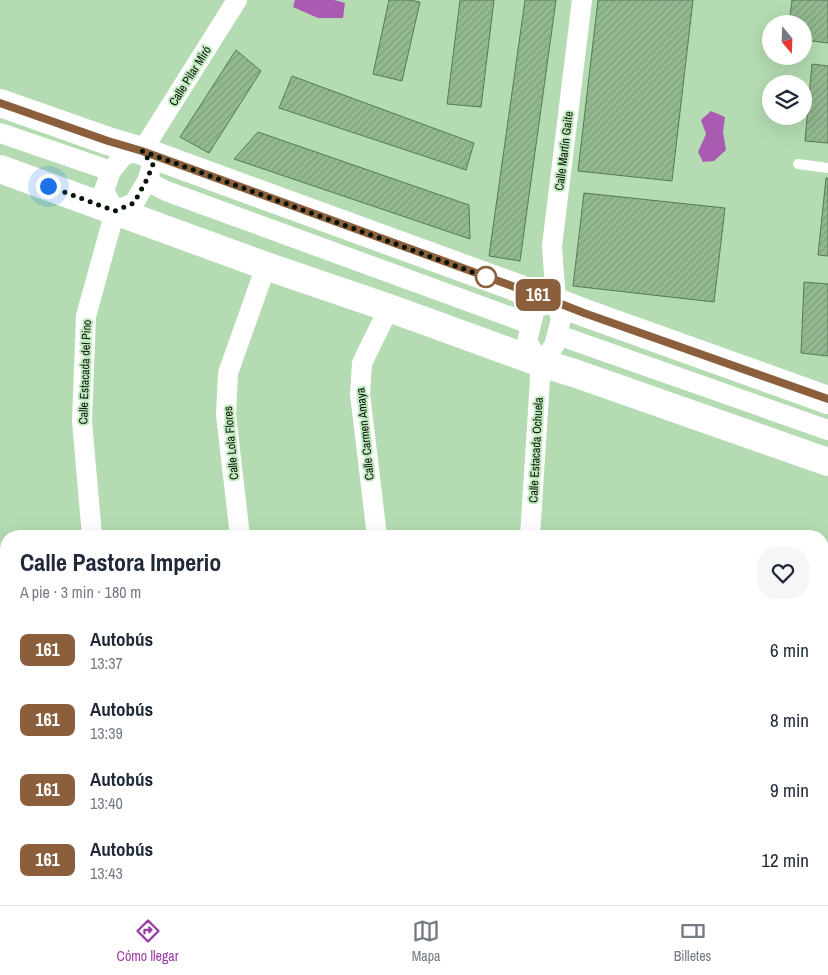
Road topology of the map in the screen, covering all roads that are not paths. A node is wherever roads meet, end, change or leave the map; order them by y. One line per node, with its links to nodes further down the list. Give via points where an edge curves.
1 (237, 0): 5 (street, Calle Pilar Miró)
2 (582, 0): 13 (street, Calle Martín Gaite, via 552,246)
3 (0, 103): 5 (street)
4 (0, 133): 9 (street)
5 (142, 151): 9 (street, via 124,155); 10 (street, via 153,165); 13 (street)
6 (798, 164): 7 (lane)
7 (828, 168)
8 (0, 169): 11 (street)
9 (111, 172): 11 (street, via 104,191)
10 (146, 181): 11 (street, via 134,203); 15 (street)
11 (115, 211): 12 (street); 21 (street, Calle Estacada del Pino, via 86,316 82,421)
12 (266, 266): 14 (street); 22 (street, Calle Lola Flores, via 228,373 226,416)
13 (556, 302): 15 (street, via 535,308); 16 (street, Calle Martín Gaite, via 561,319); 18 (street)
14 (389, 308): 17 (street); 23 (street, Calle Carmen Amaya, via 362,363 360,387)
15 (530, 324): 17 (street, via 527,342)
16 (558, 334): 17 (street, via 554,346); 19 (street)
17 (541, 363): 20 (street); 24 (street, Calle Estacada Ochuela)
18 (828, 400)
19 (828, 430)
20 (828, 462)
21 (91, 530)
22 (239, 530)
23 (376, 530)
24 (530, 530)

